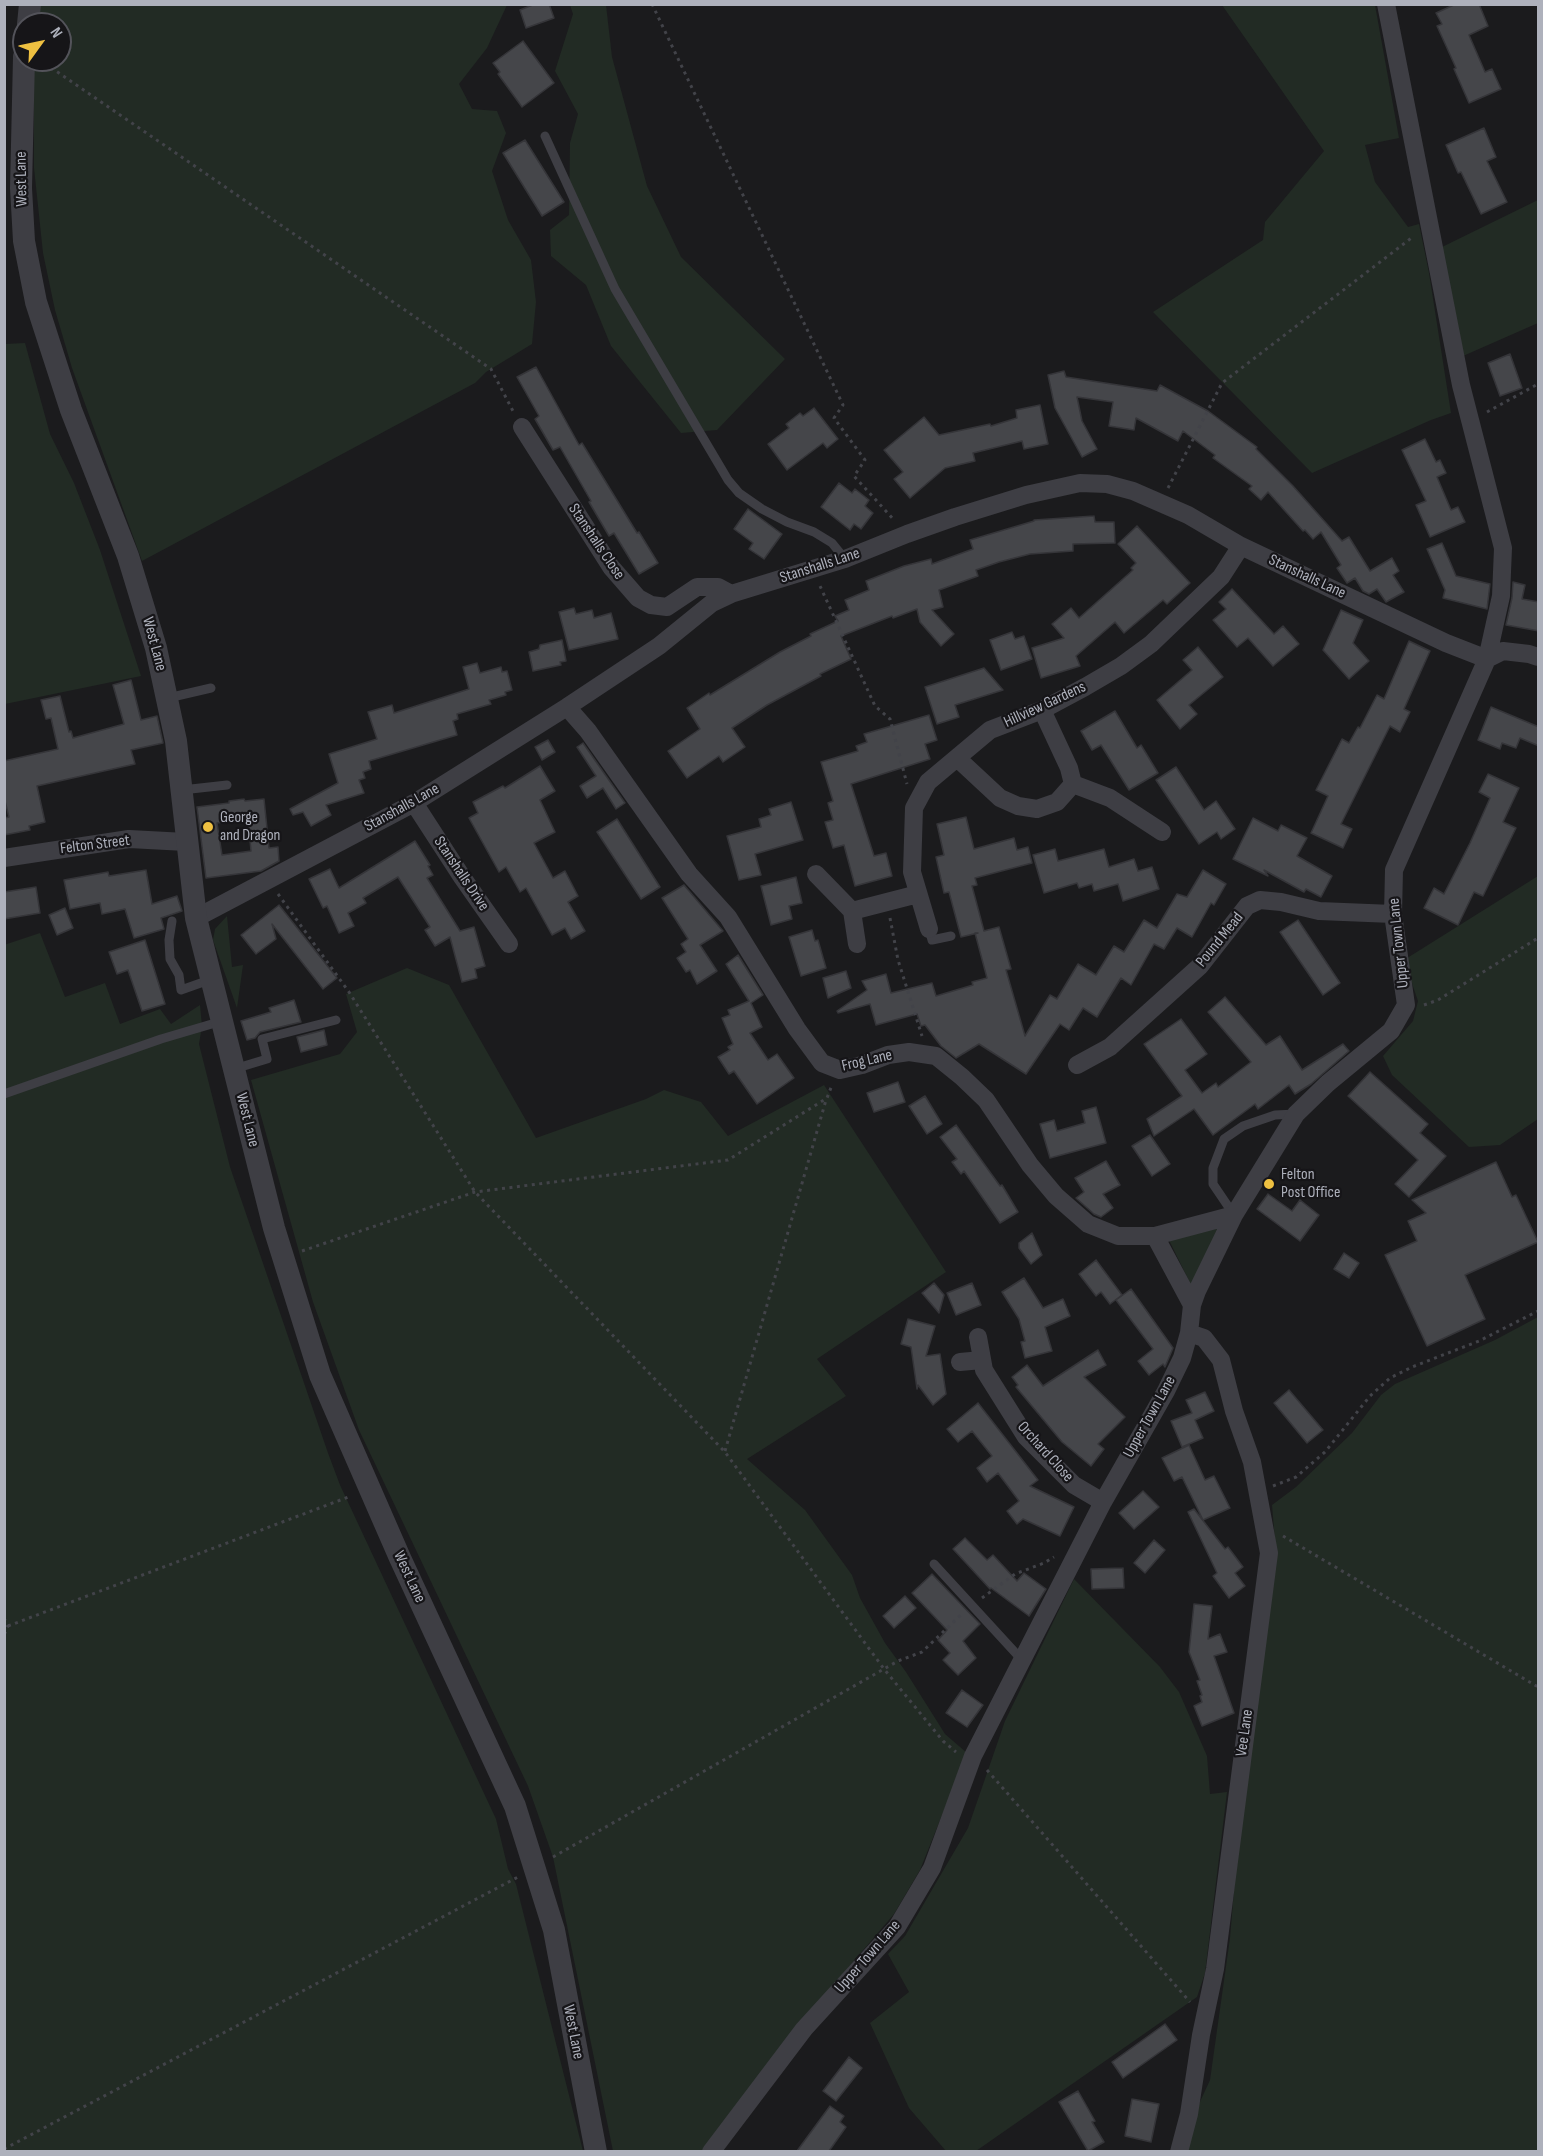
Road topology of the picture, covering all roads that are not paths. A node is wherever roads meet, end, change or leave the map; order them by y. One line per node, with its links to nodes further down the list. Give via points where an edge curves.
1 (1386, 4): 9 (street, Upper Town Lane, via 1470,421 1503,548 1501,596)
2 (23, 72): 11 (street, West Lane, via 24,241 36,302 71,410 128,556)
3 (545, 136): 6 (lane, via 615,289 728,480 762,509 832,543)
4 (522, 427): 7 (street, Stanshalls Close, via 611,567 638,598 667,607 697,587 718,587)
5 (1241, 546): 6 (street, Stanshalls Lane, via 1188,516 1124,488 1080,483 1026,495); 9 (street, Stanshalls Lane); 13 (street, Hillview Gardens, via 1221,577 1151,644 1121,666)
6 (845, 559): 7 (street, Stanshalls Lane)
7 (730, 594): 12 (street, Stanshalls Lane)
8 (1539, 657): 9 (street, via 1503,651)
9 (1487, 659): 25 (street, Upper Town Lane, via 1394,870)
10 (211, 688): 11 (lane)
11 (168, 698): 17 (street, West Lane)
12 (567, 707): 18 (street, Stanshalls Lane); 40 (street, Frog Lane, via 689,874 728,917 822,1063 840,1070 888,1055 909,1052 936,1056 986,1100 1030,1165 1056,1196 1088,1224 1118,1236)
13 (1042, 710): 14 (street, Hillview Gardens, via 990,730); 15 (street)
14 (957, 758): 15 (street, via 1000,798 1018,806 1036,809 1057,802); 23 (street, Hillview Gardens, via 928,782 914,808 912,872)
15 (1073, 784): 19 (street, via 1110,798)
16 (227, 785): 17 (lane)
17 (181, 790): 20 (street, West Lane)
18 (414, 802): 26 (street, Stanshalls Lane); 30 (street, Stanshalls Drive)
19 (1162, 832)
20 (186, 842): 21 (street, Felton Street, via 129,839); 26 (street, West Lane)
21 (4, 858)
22 (816, 874): 24 (street)
23 (918, 894): 24 (street); 28 (street, Hillview Gardens)
24 (852, 911): 31 (street)
25 (1393, 914): 35 (street, Pound Mead, via 1319,911 1260,900 1246,906 1200,966 1110,1047); 38 (street, Upper Town Lane, via 1406,1005 1391,1031)
26 (196, 918): 32 (street, West Lane)
27 (172, 921): 32 (lane, via 170,959 179,975 181,990)
28 (929, 929): 29 (lane, via 932,940)
29 (951, 936)
30 (509, 944)
31 (857, 944)
32 (212, 979): 34 (street, West Lane)
33 (336, 1020): 36 (lane, via 262,1039 267,1059)
34 (222, 1021): 36 (street, West Lane); 37 (lane)
35 (1077, 1065)
36 (234, 1069): 49 (street, West Lane, via 274,1228 320,1375 515,1806 554,1930)
37 (4, 1094)
38 (1296, 1113): 39 (street, Upper Town Lane); 39 (lane, via 1275,1115 1243,1126 1224,1139 1213,1168 1214,1184)
39 (1234, 1215): 40 (street, Frog Lane); 41 (street, Upper Town Lane)
40 (1155, 1236): 41 (street)
41 (1192, 1305): 42 (street, Upper Town Lane)
42 (1189, 1333): 46 (street, Upper Town Lane, via 1166,1391); 51 (street, Vee Lane, via 1204,1338 1221,1360 1252,1462 1269,1553 1215,1969)
43 (978, 1337): 44 (street, Orchard Close)
44 (982, 1360): 45 (street); 46 (street, Orchard Close, via 984,1370 1026,1437 1074,1485)
45 (960, 1362)
46 (1103, 1502): 48 (street, Upper Town Lane)
47 (934, 1564): 48 (lane)
48 (1022, 1660): 50 (street, Upper Town Lane, via 972,1761 932,1868 897,1927 804,2029)
49 (596, 2151)
50 (711, 2151)
51 (1179, 2151)

